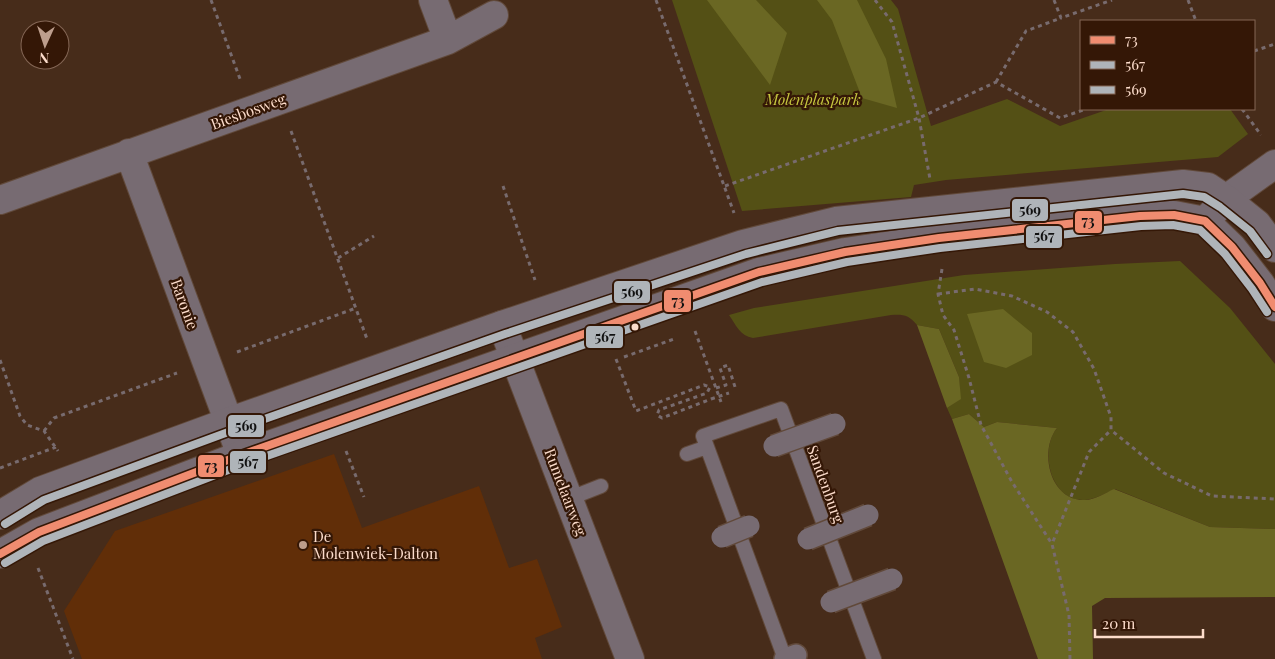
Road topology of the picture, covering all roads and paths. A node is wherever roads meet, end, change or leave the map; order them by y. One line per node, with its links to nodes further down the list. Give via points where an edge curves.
1 (211, 0): 16 (path)
2 (434, 0): 11 (street)
3 (656, 0): 24 (path)
4 (874, 0): 19 (path, via 892,22)
5 (1054, 0): 9 (path)
6 (1112, 0): 9 (path)
7 (1188, 0): 10 (path)
8 (494, 15): 11 (street, Biesbosweg)
9 (1061, 18): 14 (path, via 1026,31)
10 (1196, 20)
11 (448, 40): 15 (street, Biesbosweg)
12 (1275, 44): 13 (path)
13 (1255, 51)
14 (996, 82): 17 (path, via 1060,118); 19 (path)
15 (280, 99): 16 (street, Biesbosweg); 31 (path)
16 (252, 110): 21 (street, Biesbosweg)
17 (1083, 110)
18 (1243, 110): 20 (path)
19 (920, 118): 24 (path)
20 (1264, 139)
21 (130, 153): 26 (street, Biesbosweg); 49 (street, Baronie)
22 (1275, 164): 25 (street)
23 (503, 186): 33 (path)
24 (725, 186): 27 (path)
25 (1226, 199): 28 (street); 30 (street, via 1257,224); 36 (street, via 1208,187 1183,184 836,221 743,244)
26 (0, 200)
27 (736, 216)
28 (1205, 221): 35 (street, via 1232,247); 42 (street, via 1174,215 1140,216 939,238 845,252 759,272)
29 (374, 236): 31 (path)
30 (1275, 248)
31 (338, 258): 41 (path)
32 (934, 266): 34 (path, via 943,265)
33 (536, 280)
34 (938, 294): 52 (path, via 975,289 1012,296 1047,312 1067,327 1094,369 1110,417); 70 (path, via 943,315 954,330 981,425 1012,482)
35 (1275, 307)
36 (502, 325): 42 (street, Rumelaarweg); 49 (street)
37 (702, 325): 38 (path)
38 (695, 331): 39 (path); 46 (path)
39 (687, 334)
40 (678, 337): 43 (path)
41 (368, 341)
42 (514, 358): 59 (street); 63 (street, Rumelaarweg)
43 (616, 359): 45 (path); 48 (path, bridge, via 636,411 704,385 710,387 707,393 659,410 657,415 662,418)
44 (0, 360): 54 (path, via 20,416 27,425 44,430)
45 (609, 362)
46 (716, 388): 47 (path, via 726,385 720,368 728,365); 51 (path)
47 (736, 390)
48 (729, 393)
49 (228, 422): 59 (street, Baronie); 65 (street, via 40,490)
50 (835, 424): 53 (street, bridge)
51 (730, 426): 55 (lane, Sandenburg, via 703,436); 78 (lane, Sandenburg, via 781,409)
52 (1111, 430): 64 (path, via 1164,473 1212,496); 70 (path, via 1089,452)
53 (774, 446)
54 (56, 447): 57 (path); 60 (path)
55 (707, 447): 58 (lane); 75 (lane)
56 (346, 451): 62 (path)
57 (60, 454)
58 (687, 454)
59 (241, 455): 71 (street, via 38,532)
60 (0, 468)
61 (602, 486): 63 (lane)
62 (364, 497)
63 (568, 498): 77 (street, Rumelaarweg)
64 (1275, 499)
65 (0, 515)
66 (868, 516): 69 (street, bridge)
67 (749, 526): 68 (street, bridge)
68 (722, 537)
69 (808, 539)
70 (1052, 544): 79 (path, via 1069,615)
71 (0, 554)
72 (36, 560): 76 (path)
73 (892, 579): 74 (street, bridge)
74 (831, 602)
75 (789, 658)
76 (73, 659)
77 (630, 659)
78 (874, 659)
79 (1070, 659)

